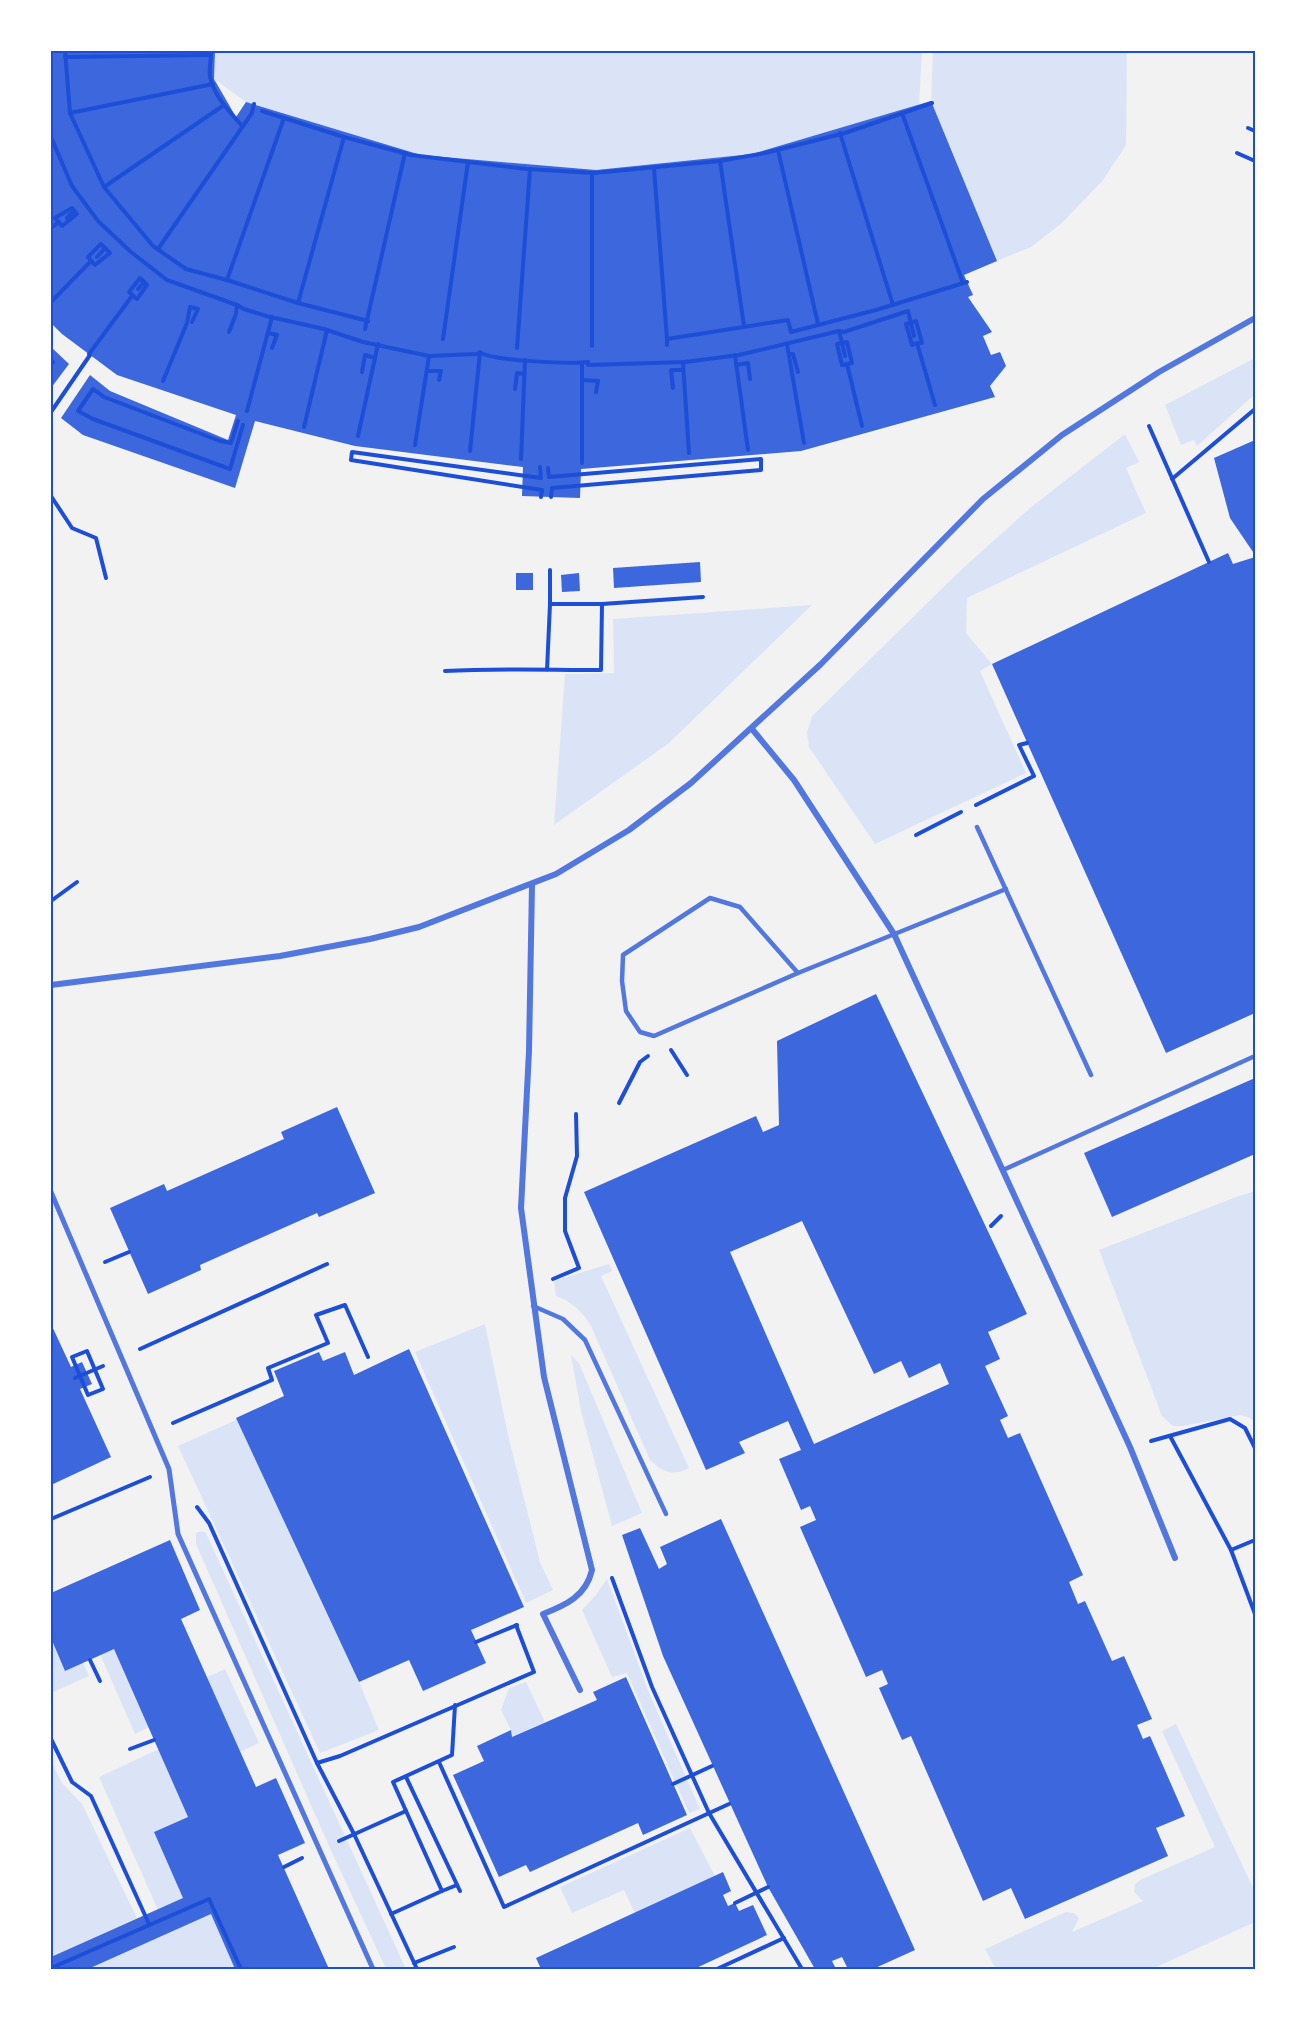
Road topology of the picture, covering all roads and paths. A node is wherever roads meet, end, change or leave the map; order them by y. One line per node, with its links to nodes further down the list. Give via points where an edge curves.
1 (65, 51): 3 (path)
2 (211, 53): 3 (path); 4 (path)
3 (65, 57): 9 (path)
4 (213, 84): 7 (path); 9 (path)
5 (932, 103): 10 (path)
6 (254, 104): 12 (path)
7 (224, 105): 12 (path); 27 (path)
8 (262, 111): 11 (path)
9 (70, 113): 27 (path)
10 (902, 113): 15 (path); 42 (path, via 965,282)
11 (284, 118): 17 (path); 36 (path)
12 (242, 126): 33 (path)
13 (1248, 128): 14 (path)
14 (1255, 130)
15 (840, 133): 18 (path); 42 (path)
16 (51, 136): 43 (path, via 72,186 98,221 131,252 167,280)
17 (344, 137): 19 (path); 41 (path)
18 (778, 150): 21 (path); 49 (path)
19 (405, 153): 23 (path); 46 (path)
20 (1237, 153): 22 (path)
21 (720, 161): 24 (path); 50 (path)
22 (1255, 161)
23 (468, 162): 25 (path); 57 (path)
24 (654, 168): 26 (path); 58 (path)
25 (530, 169): 26 (path); 66 (path)
26 (592, 173): 64 (path)
27 (104, 187): 33 (path)
28 (74, 211): 29 (path); 30 (path, via 77,214 62,226); 30 (path, via 72,208 55,218)
29 (67, 218)
30 (59, 222): 31 (path)
31 (51, 228)
32 (105, 248): 34 (path); 35 (path, via 101,244 88,257); 35 (path, via 111,253 95,265)
33 (158, 249): 36 (path, via 186,269)
34 (97, 257)
35 (91, 261): 40 (path)
36 (227, 280): 41 (path)
37 (144, 282): 38 (path); 39 (path, via 147,285 137,299); 39 (path, via 140,278 129,292)
38 (138, 289)
39 (132, 296): 95 (path)
40 (51, 302)
41 (298, 303): 46 (path)
42 (892, 304): 49 (path)
43 (237, 305): 44 (path); 54 (path)
44 (272, 317): 52 (path); 55 (path)
45 (1255, 318): 123 (street, via 1109,403 982,498 821,664)
46 (368, 321): 51 (path)
47 (192, 322): 88 (path, via 198,309 190,307)
48 (911, 323): 53 (path, via 908,311); 56 (path); 60 (path, via 906,324 912,345); 60 (path, via 916,321 922,343)
49 (818, 324): 50 (path, via 791,332 788,320)
50 (744, 326): 58 (path)
51 (365, 329)
52 (327, 330): 61 (path); 100 (path)
53 (839, 331): 59 (path); 63 (path)
54 (229, 332)
55 (268, 333): 65 (path, via 277,335); 94 (path)
56 (915, 336)
57 (443, 339)
58 (668, 339): 62 (path)
59 (842, 343): 71 (path); 78 (path, via 837,344 842,365); 78 (path, via 847,342 852,363)
60 (917, 343): 92 (path)
61 (378, 344): 70 (path); 72 (path)
62 (667, 345)
63 (787, 345): 68 (path); 69 (path)
64 (592, 346)
65 (272, 348)
66 (517, 348)
67 (480, 352): 70 (path); 74 (path, via 484,356); 105 (path)
68 (790, 354): 83 (path); 102 (path)
69 (735, 355): 76 (path); 79 (path)
70 (429, 356): 80 (path)
71 (845, 356)
72 (375, 358): 82 (path, via 365,355); 101 (path)
73 (51, 360): 77 (path)
74 (525, 360): 75 (path); 84 (path)
75 (582, 363): 76 (path); 86 (path)
76 (683, 363): 81 (path)
77 (51, 364)
78 (847, 364): 98 (path)
79 (736, 365): 87 (path, via 748,363); 104 (path)
80 (427, 370): 85 (path, via 441,371); 103 (path)
81 (683, 370): 89 (path, via 671,370); 106 (path)
82 (362, 372)
83 (798, 372)
84 (524, 374): 90 (path, via 517,373); 107 (path)
85 (439, 380)
86 (582, 380): 91 (path, via 598,381); 108 (path)
87 (750, 380)
88 (163, 381)
89 (673, 388)
90 (515, 389)
91 (596, 392)
92 (935, 405)
93 (1255, 409): 111 (path)
94 (247, 411)
95 (51, 412)
96 (238, 421): 97 (path, via 231,443 220,441 104,397 93,389 78,411 230,469)
97 (243, 425)
98 (862, 426)
99 (1149, 426): 111 (path)
100 (304, 427)
101 (357, 436)
102 (804, 443)
103 (415, 446)
104 (748, 450)
105 (470, 452)
106 (689, 453)
107 (521, 459)
108 (582, 463)
109 (540, 467): 113 (path, via 542,478 352,452 351,460 542,490)
110 (548, 468): 114 (path, via 549,477 761,459 760,470 552,489)
111 (1172, 479): 115 (path)
112 (51, 496): 117 (path, via 72,528 96,538)
113 (541, 497)
114 (551, 497)
115 (1209, 562)
116 (550, 570): 119 (path)
117 (106, 578)
118 (703, 597): 120 (path)
119 (550, 604): 120 (path); 121 (path)
120 (602, 604): 121 (path, via 601,670)
121 (547, 670): 122 (path)
122 (445, 671)
123 (752, 729): 128 (street, via 691,783 629,830); 131 (street, via 794,780)
124 (1027, 743): 126 (path, via 1019,746 1034,776)
125 (977, 827): 129 (lane)
126 (916, 835)
127 (77, 882): 130 (path)
128 (532, 885): 133 (street, via 418,927 370,939 280,956); 143 (street, via 521,1208)
129 (1006, 889): 131 (lane); 136 (lane)
130 (51, 901)
131 (894, 934): 132 (lane); 139 (street)
132 (798, 973): 132 (lane, via 654,1036 640,1032 626,1011 622,981 623,954 710,898 740,907)
133 (51, 985)
134 (649, 1056): 137 (path, via 640,1062)
135 (1255, 1056): 139 (lane)
136 (1091, 1075)
137 (619, 1103)
138 (576, 1114): 142 (path, via 577,1156 565,1198 565,1231 579,1268)
139 (1003, 1170): 150 (street)
140 (51, 1192): 145 (street)
141 (327, 1264): 145 (path)
142 (547, 1281)
143 (533, 1306): 152 (lane, via 563,1319 585,1340); 156 (street, via 544,1377)
144 (368, 1357): 148 (path, via 345,1305 316,1315 328,1342 268,1368 272,1380)
145 (120, 1358): 148 (street)
146 (94, 1369): 147 (path); 147 (path, via 87,1351 72,1357); 147 (path, via 103,1389 88,1395)
147 (77, 1377)
148 (153, 1432): 189 (street, via 169,1469 178,1534)
149 (1170, 1436): 150 (path); 151 (path, via 1230,1419 1245,1428); 154 (path)
150 (1130, 1446): 155 (street)
151 (1255, 1448)
152 (666, 1514)
153 (1255, 1540): 154 (path)
154 (1231, 1550): 158 (path)
155 (1175, 1558)
156 (592, 1570): 157 (street, via 589,1583 577,1595 564,1606); 175 (path, via 614,1579 652,1687)
157 (543, 1614): 159 (path); 163 (street)
158 (1255, 1614)
159 (516, 1625): 160 (path); 164 (path, via 534,1672)
160 (477, 1642)
161 (90, 1660): 162 (path)
162 (100, 1681)
163 (580, 1690)
164 (455, 1705): 168 (path, via 452,1755); 169 (path)
165 (51, 1739): 183 (path, via 72,1782 92,1796)
166 (154, 1740): 167 (path)
167 (130, 1749)
168 (439, 1762): 171 (path); 175 (path, via 504,1907)
169 (317, 1763)
170 (712, 1766): 172 (path)
171 (406, 1777): 174 (path, via 393,1782); 177 (path)
172 (673, 1784)
173 (729, 1804): 175 (path)
174 (406, 1811): 176 (path); 179 (path)
175 (709, 1813): 184 (path)
176 (354, 1834)
177 (457, 1885): 179 (path); 180 (path)
178 (768, 1887): 181 (path)
179 (442, 1891): 182 (path)
180 (460, 1891)
181 (735, 1903)
182 (391, 1914)
183 (149, 1924): 187 (path); 188 (path, via 209,1899)
184 (784, 1938): 190 (path); 191 (path)
185 (454, 1947): 186 (path)
186 (414, 1963)
187 (51, 1968)
188 (241, 1969)
189 (373, 1969)
190 (717, 1969)
191 (802, 1969)

